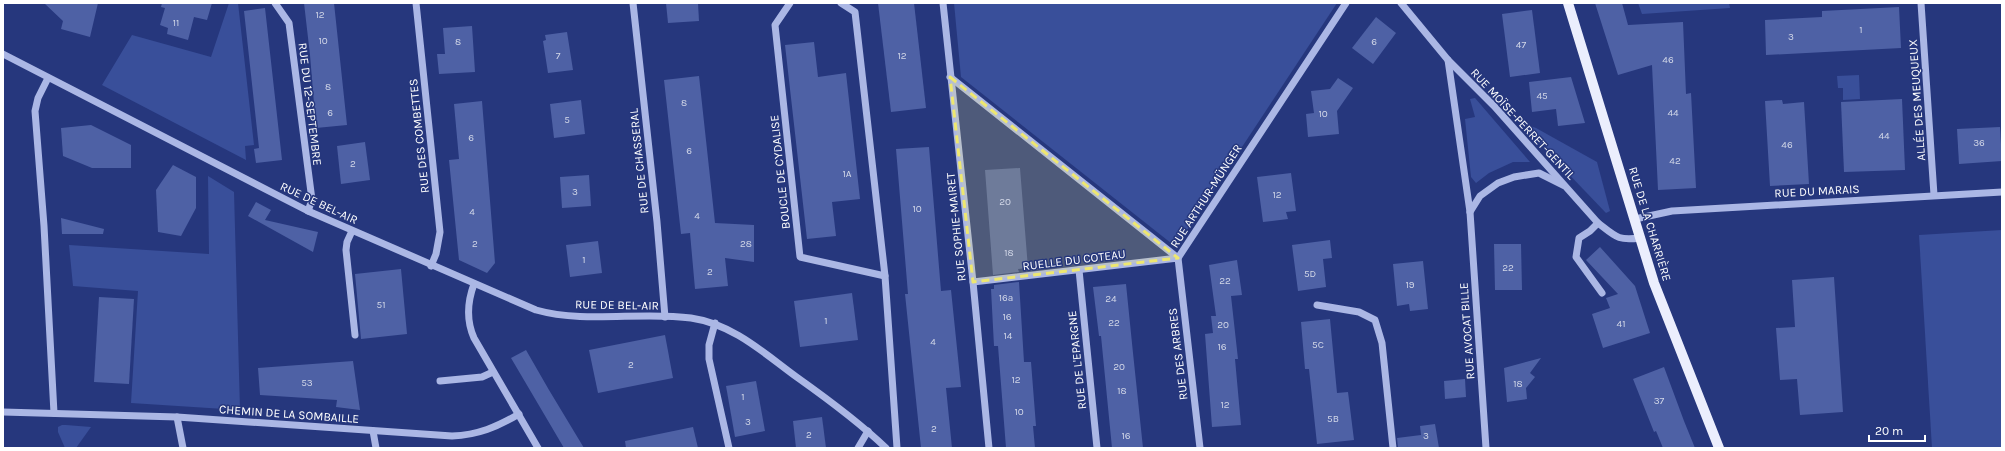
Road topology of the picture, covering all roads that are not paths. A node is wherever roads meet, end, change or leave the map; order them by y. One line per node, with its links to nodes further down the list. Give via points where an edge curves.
1 (275, 3): 18 (street, RUE DU 12-SEPTEMBRE, via 288,24 312,200)
2 (416, 3): 25 (street, RUE DES COMBETTES, via 440,232)
3 (633, 3): 32 (street, RUE DE CHASSERAL)
4 (790, 3): 27 (street, BOUCLE DE CYDALISE, via 775,25 800,257)
5 (841, 3): 27 (street, via 855,12)
6 (943, 3): 13 (street, RUE SOPHIE-MAIRET)
7 (1346, 3): 24 (street, RUE ARTHUR-MÜNGER)
8 (1401, 3): 12 (street, RUE MOÏSE-PERRET-GENTIL)
9 (1568, 3): 20 (main road, RUE DE LA CHARRIÈRE)
10 (1921, 3): 17 (street, ALLÉE DES MEUQUEUX)
11 (3, 54): 14 (street, RUE DE BEL-AIR)
12 (1448, 60): 15 (street, RUE MOÏSE-PERRET-GENTIL, via 1494,106); 19 (street, RUE AVOCAT BILLE)
13 (950, 77): 24 (street, RUE ARTHUR-MÜNGER); 28 (street, RUE SOPHIE-MAIRET)
14 (48, 78): 18 (street, RUE DE BEL-AIR); 38 (street, via 35,111)
15 (1566, 187): 19 (street, via 1539,173 1514,177 1498,183 1480,196); 21 (street, RUE MOÏSE-PERRET-GENTIL)
16 (2002, 192): 17 (street, RUE DU MARAIS)
17 (1934, 195): 20 (street, RUE DU MARAIS, via 1672,210)
18 (308, 211): 22 (street, RUE DE BEL-AIR)
19 (1470, 212): 54 (street, RUE AVOCAT BILLE)
20 (1635, 219): 23 (main road, RUE DE LA CHARRIÈRE)
21 (1598, 223): 23 (street, RUE MOÏSE-PERRET-GENTIL, via 1616,237 1625,240); 30 (street, via 1579,238 1576,256)
22 (352, 231): 25 (street, RUE DE BEL-AIR); 34 (street, via 346,250)
23 (1640, 238): 55 (main road, RUE DE LA CHARRIÈRE, via 1654,283)
24 (1178, 258): 26 (street, RUELLE DU COTEAU); 52 (street, RUE DES ARBRES)
25 (431, 266): 29 (street, RUE DE BEL-AIR)
26 (1079, 270): 28 (street, RUELLE DU COTEAU); 51 (street, RUE DE L'EPARGNE)
27 (885, 276): 49 (street)
28 (973, 282): 50 (street, RUE SOPHIE-MAIRET)
29 (474, 284): 32 (street, RUE DE BEL-AIR, via 551,314); 35 (street, via 467,310 469,326)
30 (1602, 293)
31 (1317, 305): 53 (street, via 1359,312 1375,320 1382,343)
32 (665, 317): 33 (street, RUE DE BEL-AIR)
33 (715, 323): 42 (street, RUE DE BEL-AIR, via 739,335); 46 (street, via 709,345 709,358)
34 (355, 335)
35 (493, 372): 36 (street, via 482,378); 39 (street)
36 (440, 381)
37 (3, 412): 38 (street, CHEMIN DE LA SOMBAILLE)
38 (54, 412): 40 (street, CHEMIN DE LA SOMBAILLE)
39 (519, 414): 41 (street, CHEMIN DE LA SOMBAILLE, via 488,431 471,435); 45 (street)
40 (177, 417): 41 (street, CHEMIN DE LA SOMBAILLE); 43 (street)
41 (373, 431): 44 (street)
42 (868, 431): 47 (street); 48 (street, RUE DE BEL-AIR)
43 (183, 448)
44 (376, 448)
45 (538, 448)
46 (729, 448)
47 (858, 448)
48 (886, 448)
49 (897, 448)
50 (989, 448)
51 (1097, 448)
52 (1200, 448)
53 (1393, 448)
54 (1486, 448)
55 (1719, 448)

